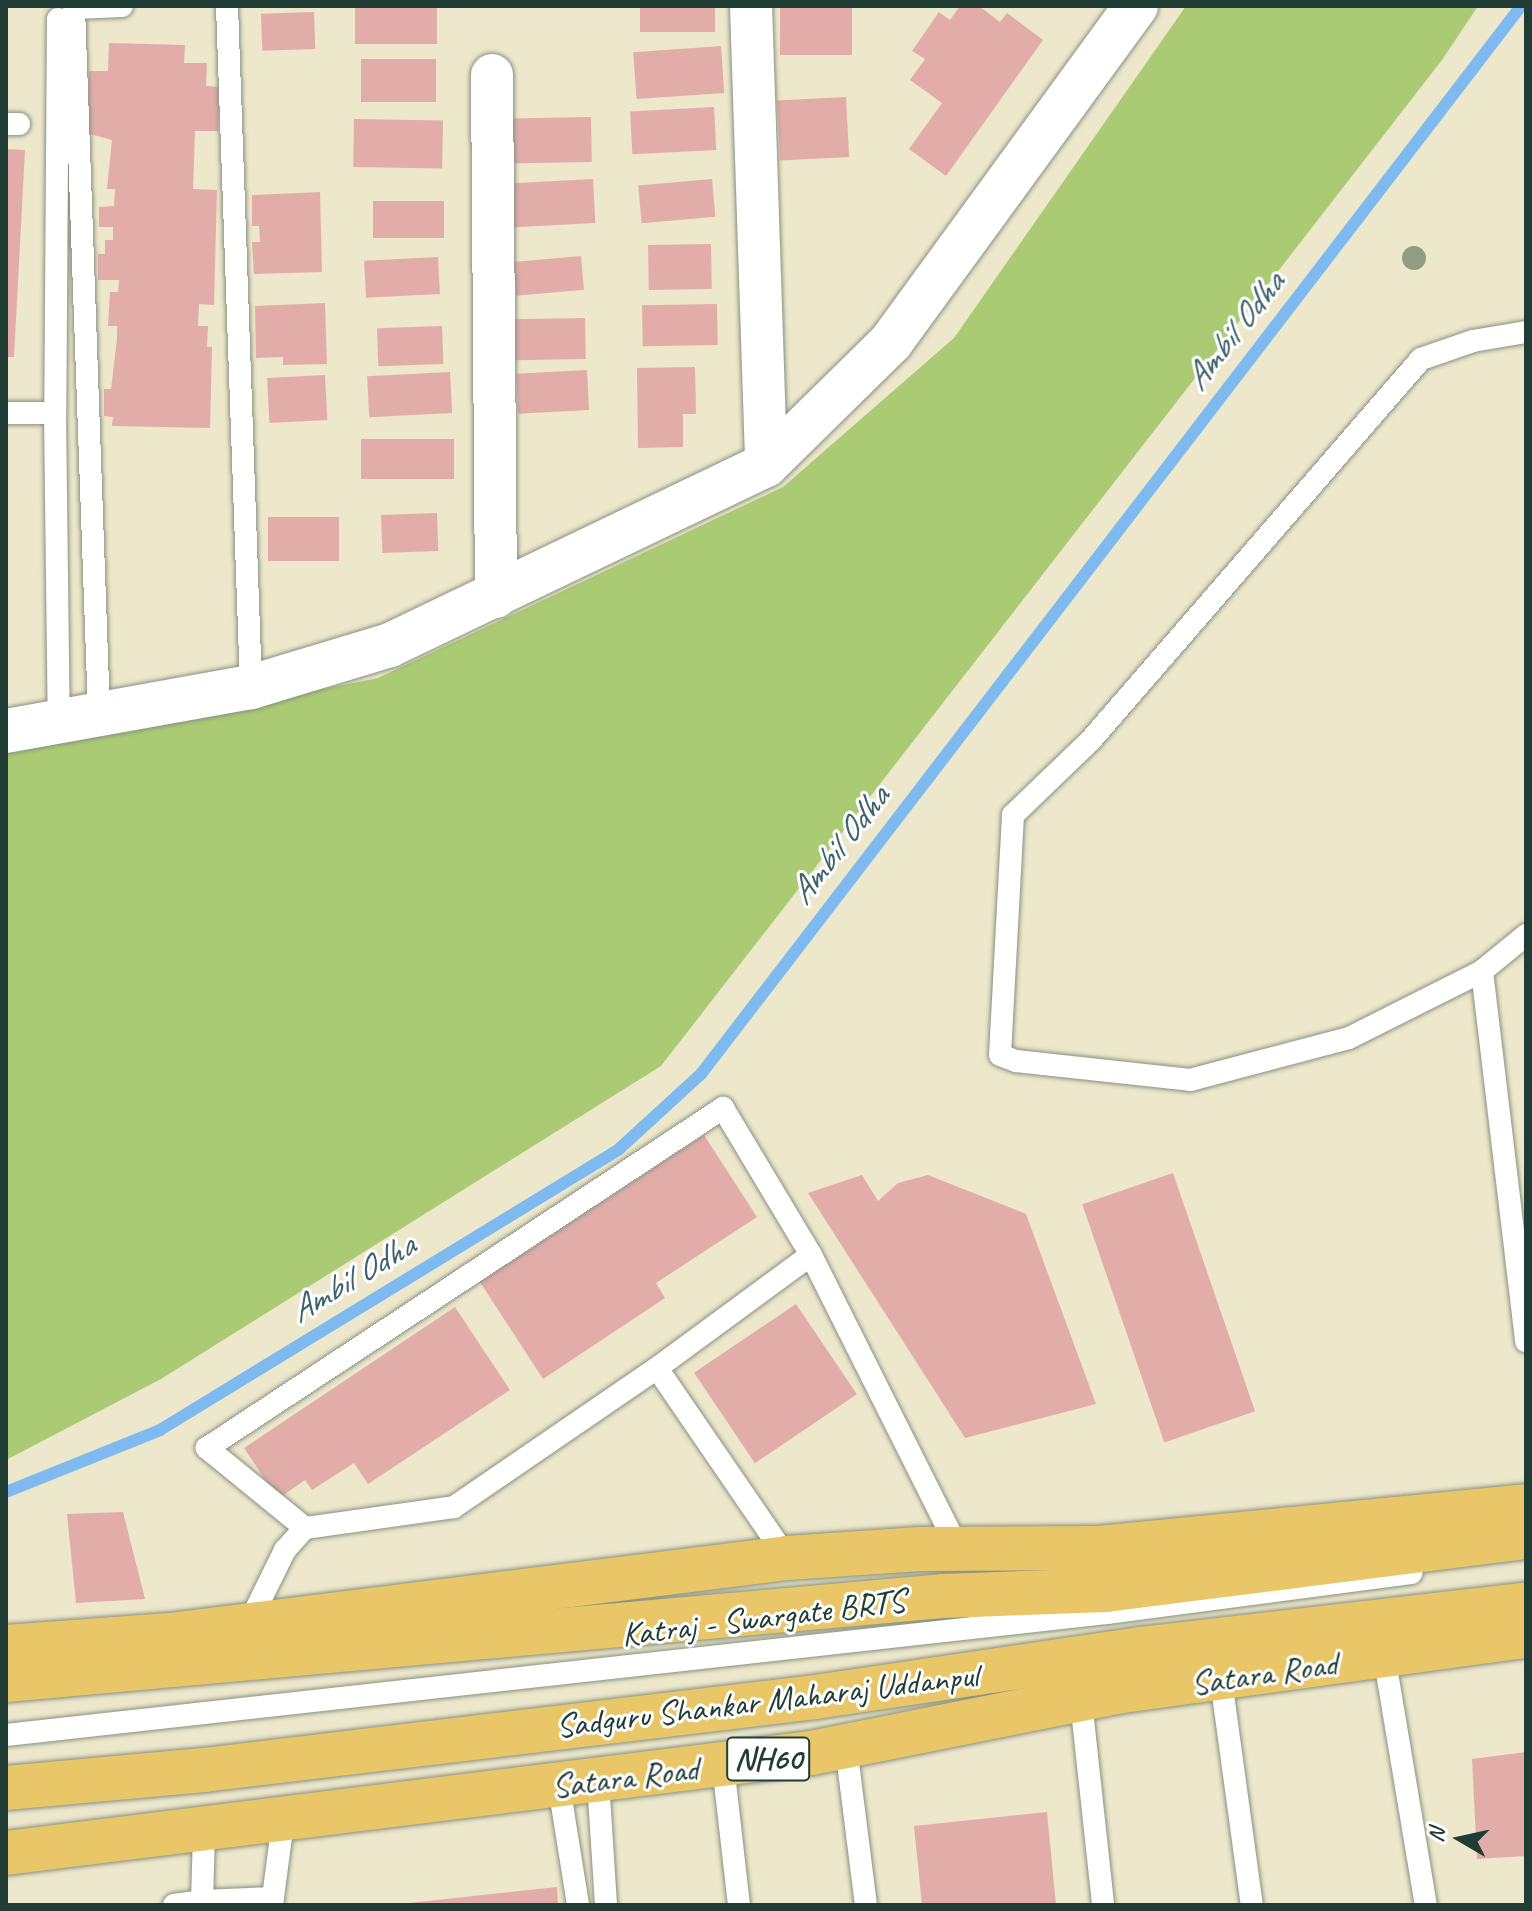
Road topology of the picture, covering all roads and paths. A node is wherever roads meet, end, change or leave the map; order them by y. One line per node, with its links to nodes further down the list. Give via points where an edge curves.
1 (122, 6): 13 (lane, via 74,8)
2 (227, 6): 12 (lane)
3 (751, 6): 10 (street)
4 (1136, 6): 10 (street, via 891,342)
5 (58, 19): 9 (lane)
6 (492, 75): 11 (street)
7 (1526, 332): 16 (lane, via 1473,341 1421,359 1091,740 1013,815 1000,1055 1190,1080 1349,1038)
8 (6, 413): 9 (lane)
9 (55, 413): 13 (lane)
10 (766, 465): 11 (street)
11 (496, 597): 12 (street, via 390,645)
12 (251, 687): 13 (street)
13 (79, 717): 14 (street)
14 (6, 731)
15 (1526, 935): 16 (lane)
16 (1482, 971): 18 (lane)
17 (811, 1255): 19 (lane); 21 (lane, via 723,1108 207,1448); 23 (lane)
18 (1526, 1341)
19 (657, 1368): 21 (lane, via 454,1507); 24 (lane)
20 (1526, 1506): 23 (highway, via 1099,1548)
21 (305, 1528): 27 (lane, via 285,1550)
22 (1526, 1537): 31 (highway, via 1106,1590 884,1601)
23 (958, 1549): 24 (highway)
24 (787, 1558): 27 (highway)
25 (1526, 1558): 34 (lane, Katraj - Swargate BRTS, via 1108,1613)
26 (1526, 1604): 38 (highway, Sadguru Shankar Maharaj Uddanpul, via 1140,1649 752,1704 204,1770)
27 (248, 1625): 29 (highway)
28 (1526, 1636): 30 (highway, Satara Road / NH60)
29 (6, 1647)
30 (1384, 1655): 32 (highway, Satara Road / NH60); 51 (lane)
31 (6, 1680)
32 (1221, 1680): 33 (highway, Satara Road / NH60); 50 (lane)
33 (1081, 1701): 35 (highway, Satara Road / NH60); 49 (lane)
34 (6, 1735)
35 (846, 1747): 36 (highway, Satara Road / NH60); 48 (lane)
36 (723, 1765): 37 (highway, Satara Road / NH60); 47 (lane)
37 (579, 1784): 39 (highway, Satara Road / NH60); 45 (lane); 46 (lane)
38 (6, 1788)
39 (283, 1822): 40 (highway, Satara Road / NH60); 43 (lane)
40 (204, 1832): 41 (highway, Satara Road / NH60); 42 (lane)
41 (6, 1853)
42 (202, 1901): 43 (lane); 44 (lane)
43 (272, 1901)
44 (174, 1905)
45 (578, 1905)
46 (606, 1905)
47 (739, 1905)
48 (866, 1905)
49 (1103, 1905)
50 (1252, 1905)
51 (1426, 1905)

